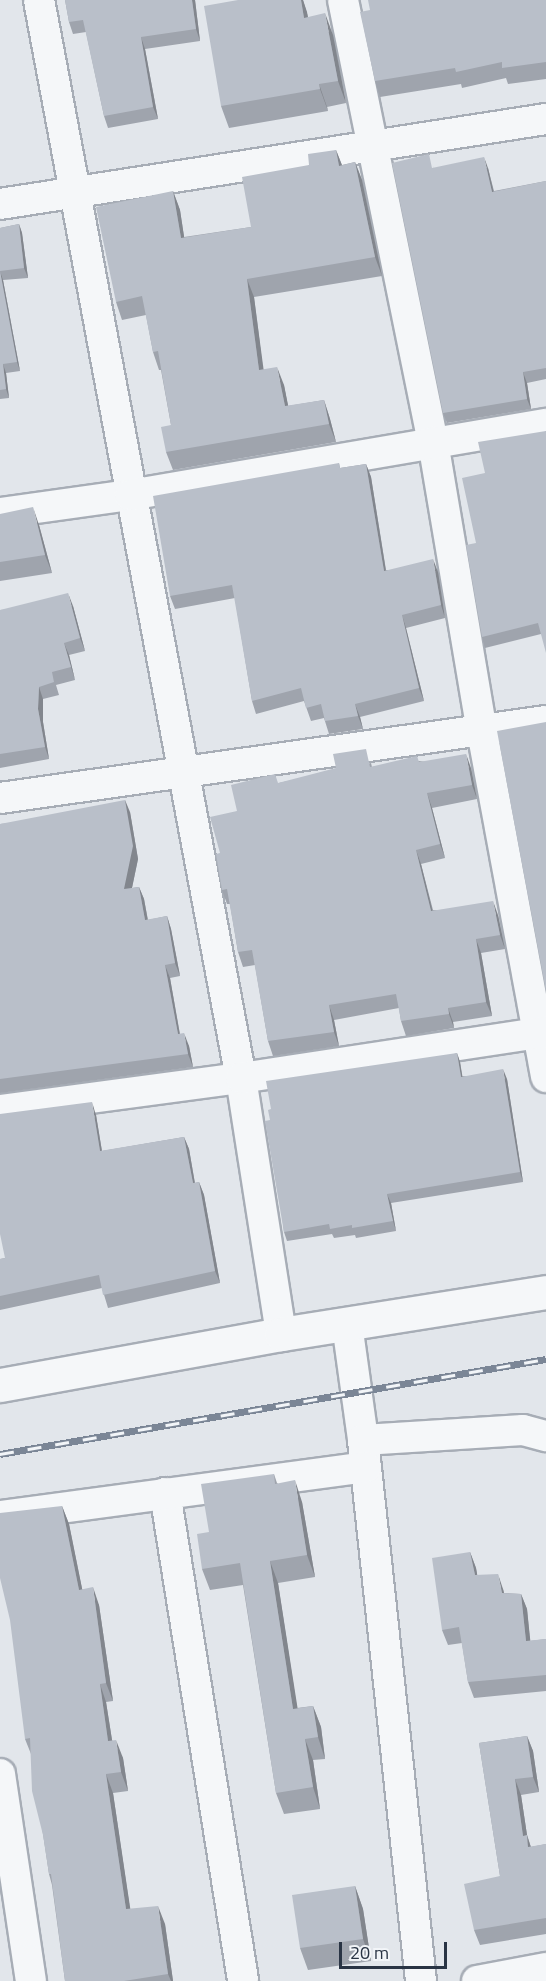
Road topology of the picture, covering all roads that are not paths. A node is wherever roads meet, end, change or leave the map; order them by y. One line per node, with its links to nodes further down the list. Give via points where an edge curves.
1 (39, 0): 5 (street)
2 (343, 0): 4 (street)
3 (546, 119): 4 (street)
4 (373, 147): 5 (street); 8 (street)
5 (73, 192): 6 (street); 9 (street)
6 (0, 204)
7 (546, 424): 8 (street)
8 (433, 442): 9 (street); 12 (street)
9 (130, 495): 10 (street); 13 (street)
10 (0, 513)
11 (546, 721): 12 (street)
12 (482, 731): 13 (street); 15 (street)
13 (184, 772): 14 (street); 17 (street)
14 (0, 798)
15 (542, 1033): 16 (street); 17 (street)
16 (546, 1077)
17 (241, 1078): 18 (street); 21 (street)
18 (0, 1110)
19 (546, 1292): 20 (street)
20 (347, 1324): 21 (street); 24 (street)
21 (281, 1334): 22 (street)
22 (0, 1385)
23 (546, 1436): 24 (street, via 523,1430)
24 (365, 1453): 25 (street); 31 (street)
25 (165, 1493): 26 (street); 30 (street)
26 (0, 1516)
27 (0, 1774): 29 (street)
28 (546, 1968): 32 (street)
29 (31, 1981)
30 (243, 1981)
31 (421, 1981)
32 (477, 1981)

